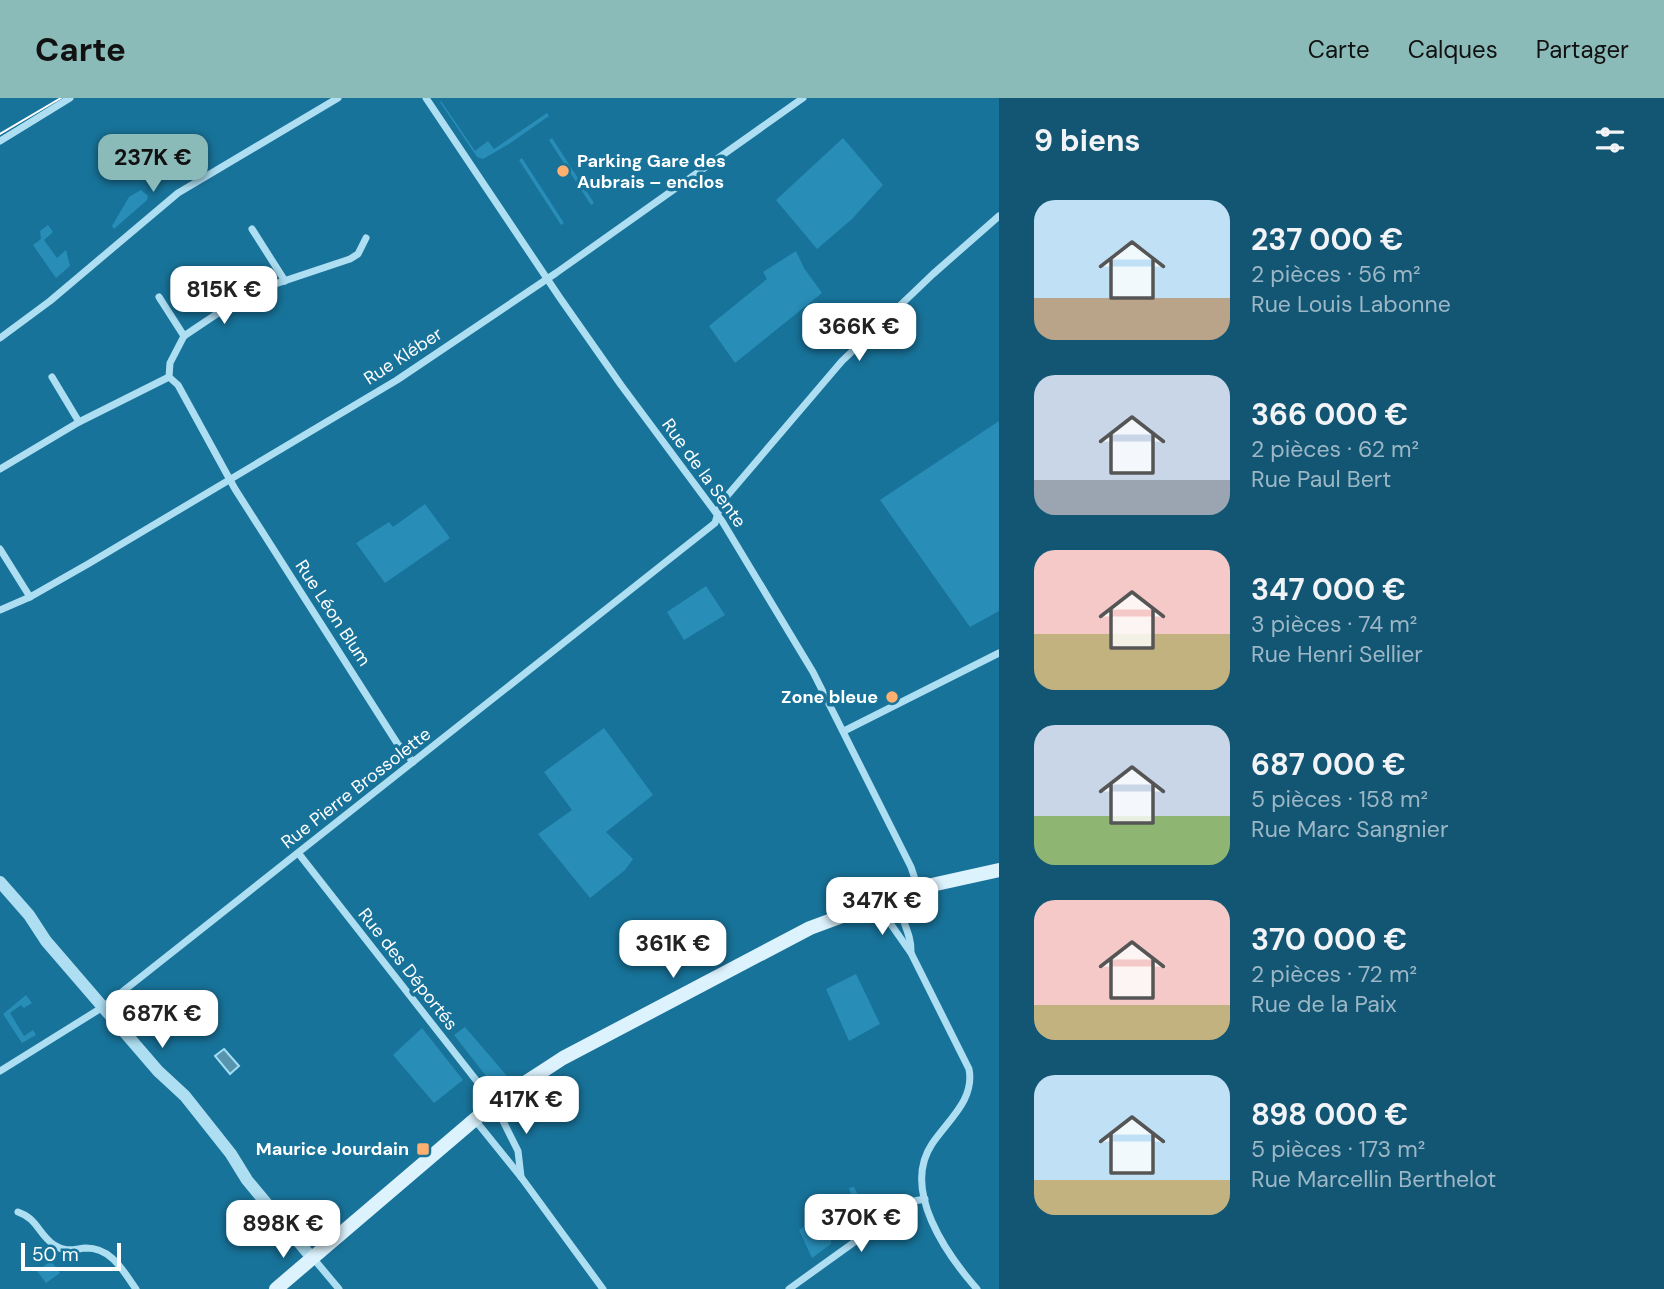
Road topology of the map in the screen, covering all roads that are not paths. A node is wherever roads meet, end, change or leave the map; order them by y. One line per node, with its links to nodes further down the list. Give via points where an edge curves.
1 (70, 98): 5 (street)
2 (338, 98): 13 (street, via 178,193)
3 (426, 98): 9 (street, Rue de la Sente)
4 (803, 98): 9 (street, Rue Kléber)
5 (0, 141)
6 (999, 216): 19 (street, Rue Pierre Brossolette, via 842,361 721,503)
7 (252, 229): 10 (street)
8 (366, 238): 10 (street, via 350,259)
9 (548, 279): 18 (street, Rue Kléber, via 397,380); 19 (street, Rue de la Sente)
10 (285, 281): 12 (street, via 248,293)
11 (159, 298): 12 (street)
12 (184, 336): 15 (street, via 170,363)
13 (0, 338)
14 (52, 377): 16 (street)
15 (169, 377): 16 (street); 18 (street, Rue Léon Blum)
16 (79, 422): 17 (street)
17 (0, 468)
18 (230, 479): 21 (street, Rue Kléber); 25 (street, Rue Léon Blum)
19 (717, 514): 24 (street, Rue de la Sente); 25 (street, Rue Pierre Brossolette, via 715,523 703,533)
20 (0, 549): 21 (street)
21 (30, 597): 22 (street, Rue Kléber)
22 (0, 610)
23 (999, 653): 24 (street)
24 (844, 731): 29 (street, Rue de la Sente)
25 (413, 762): 26 (street, Rue Pierre Brossolette)
26 (299, 854): 33 (street, Rue Pierre Brossolette); 35 (street, Rue des Déportés)
27 (999, 870): 29 (main road)
28 (0, 882): 33 (street)
29 (918, 888): 30 (main road)
30 (898, 895): 31 (main road); 32 (street, via 912,939)
31 (875, 903): 32 (street); 35 (main road, via 775,946 563,1058)
32 (911, 953): 38 (street, via 960,1048 970,1078 964,1102 927,1153)
33 (103, 1006): 34 (street, Rue Pierre Brossolette); 40 (street, via 185,1096)
34 (0, 1072)
35 (494, 1103): 36 (main road); 37 (street, Rue des Déportés, via 518,1151)
36 (475, 1120): 37 (street); 40 (main road)
37 (520, 1177): 44 (street)
38 (925, 1199): 45 (street, via 900,1210); 46 (street, via 937,1232)
39 (18, 1212): 41 (street, via 29,1216 58,1247 107,1253)
40 (312, 1258): 42 (main road); 43 (street)
41 (136, 1289)
42 (276, 1289)
43 (339, 1289)
44 (603, 1289)
45 (789, 1289)
46 (977, 1289)

